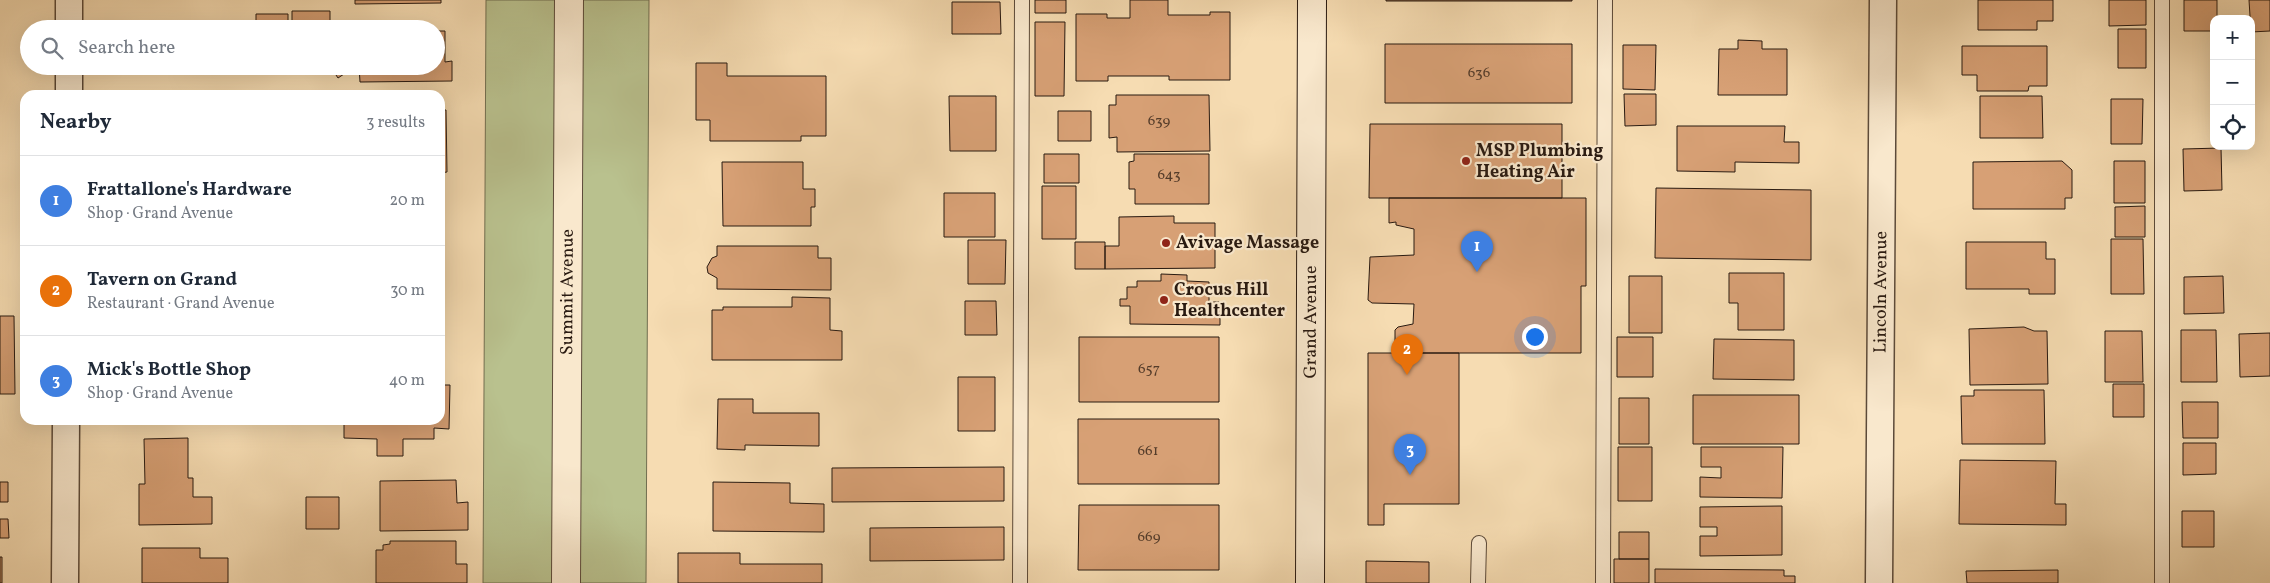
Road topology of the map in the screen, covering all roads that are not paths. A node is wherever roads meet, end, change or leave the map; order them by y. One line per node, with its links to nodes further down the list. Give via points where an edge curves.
1 (69, 0): 8 (street)
2 (569, 0): 14 (street, Summit Avenue)
3 (1022, 0): 15 (lane)
4 (1312, 0): 16 (street, Grand Avenue)
5 (1606, 0): 18 (lane)
6 (1882, 0): 19 (street, Lincoln Avenue)
7 (2162, 0): 20 (lane)
8 (69, 20)
9 (69, 75): 10 (street)
10 (69, 90)
11 (66, 425): 13 (street)
12 (1478, 543): 17 (lane)
13 (65, 583)
14 (566, 583)
15 (1020, 583)
16 (1310, 583)
17 (1478, 583)
18 (1603, 583)
19 (1879, 583)
20 (2162, 583)

